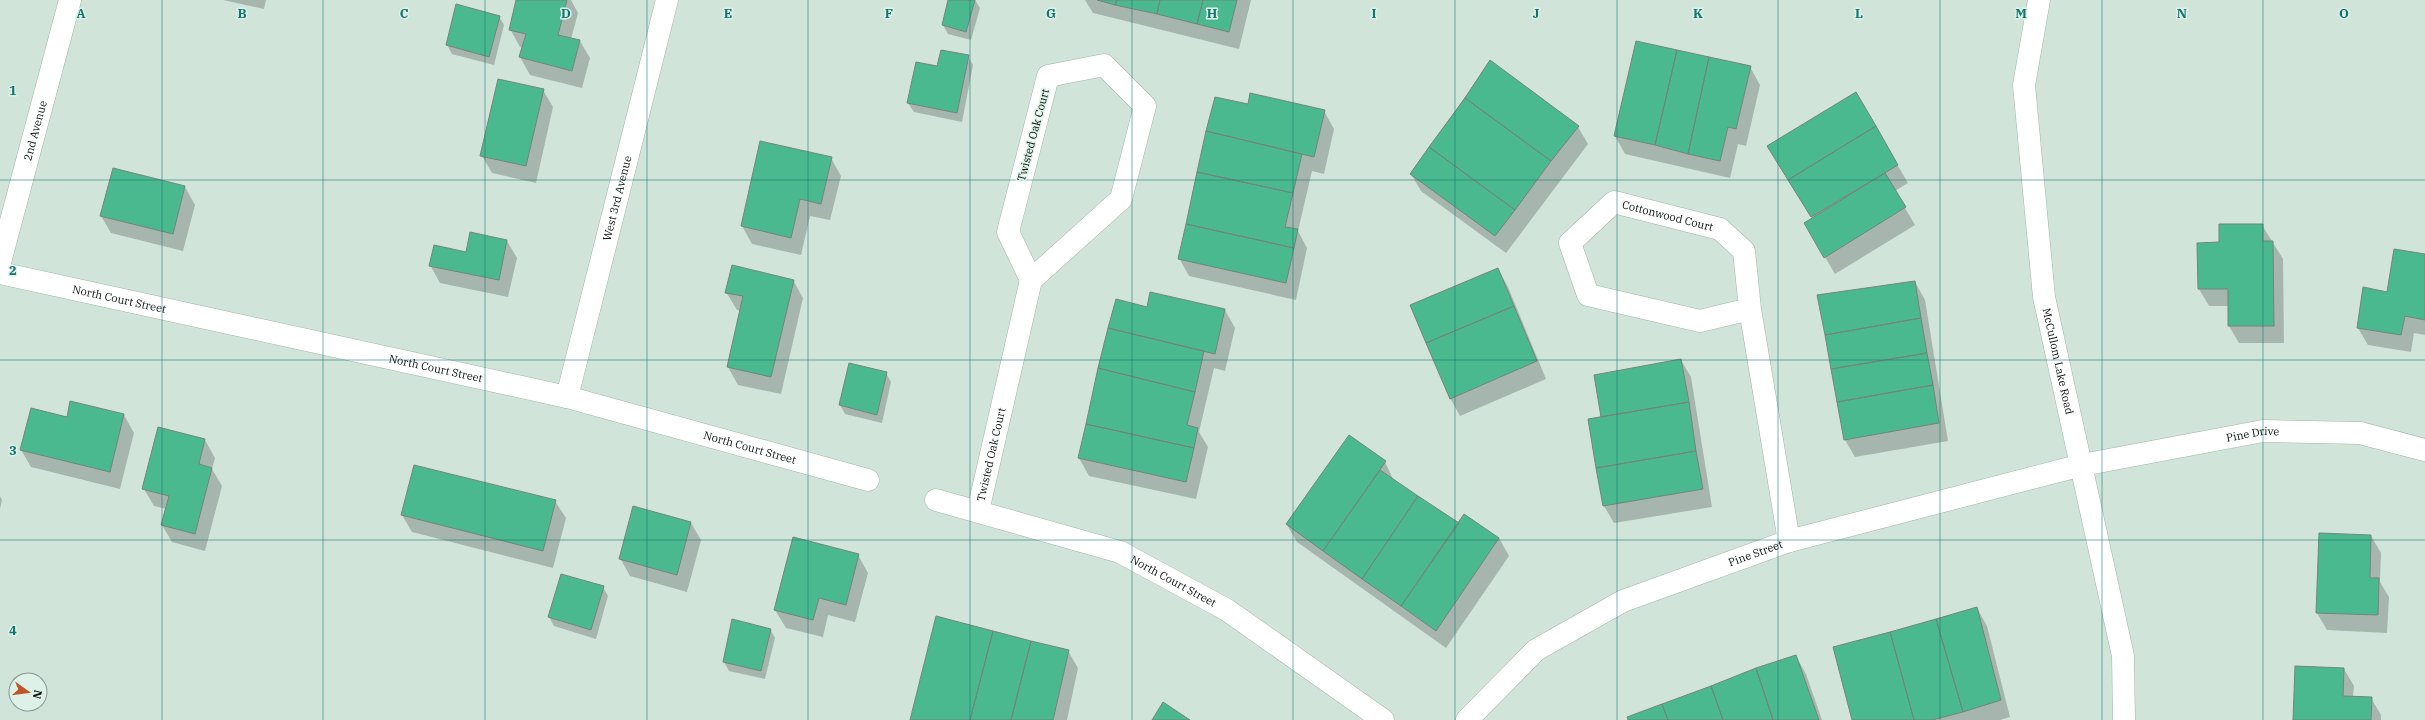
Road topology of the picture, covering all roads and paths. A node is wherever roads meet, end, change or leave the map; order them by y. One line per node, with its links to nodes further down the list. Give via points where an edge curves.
1 (70, 0): 4 (street, 2nd Avenue)
2 (667, 0): 8 (street, West 3rd Avenue)
3 (2039, 0): 10 (street, McCullom Lake Road, via 2024,85 2044,297)
4 (0, 262)
5 (0, 273): 8 (street, North Court Street)
6 (1031, 280): 6 (street, Twisted Oak Court, via 1122,199 1145,106 1104,65 1048,76 1008,232); 13 (street, Twisted Oak Court)
7 (1750, 309): 7 (street, Cottonwood Court, via 1744,251 1720,229 1614,202 1570,243 1588,295 1700,321); 14 (street, Cottonwood Court)
8 (567, 396): 11 (street, North Court Street)
9 (2425, 450): 10 (street, Pine Drive, via 2360,433 2263,431)
10 (2082, 465): 14 (street, Pine Street); 17 (street, McCullom Lake Road, via 2123,656)
11 (868, 480)
12 (936, 500): 13 (street, North Court Street)
13 (978, 511): 15 (street, North Court Street, via 1120,552 1227,610)
14 (1790, 541): 16 (street, Pine Street, via 1623,601 1536,650)
15 (1383, 720)
16 (1467, 720)
17 (2124, 720)

